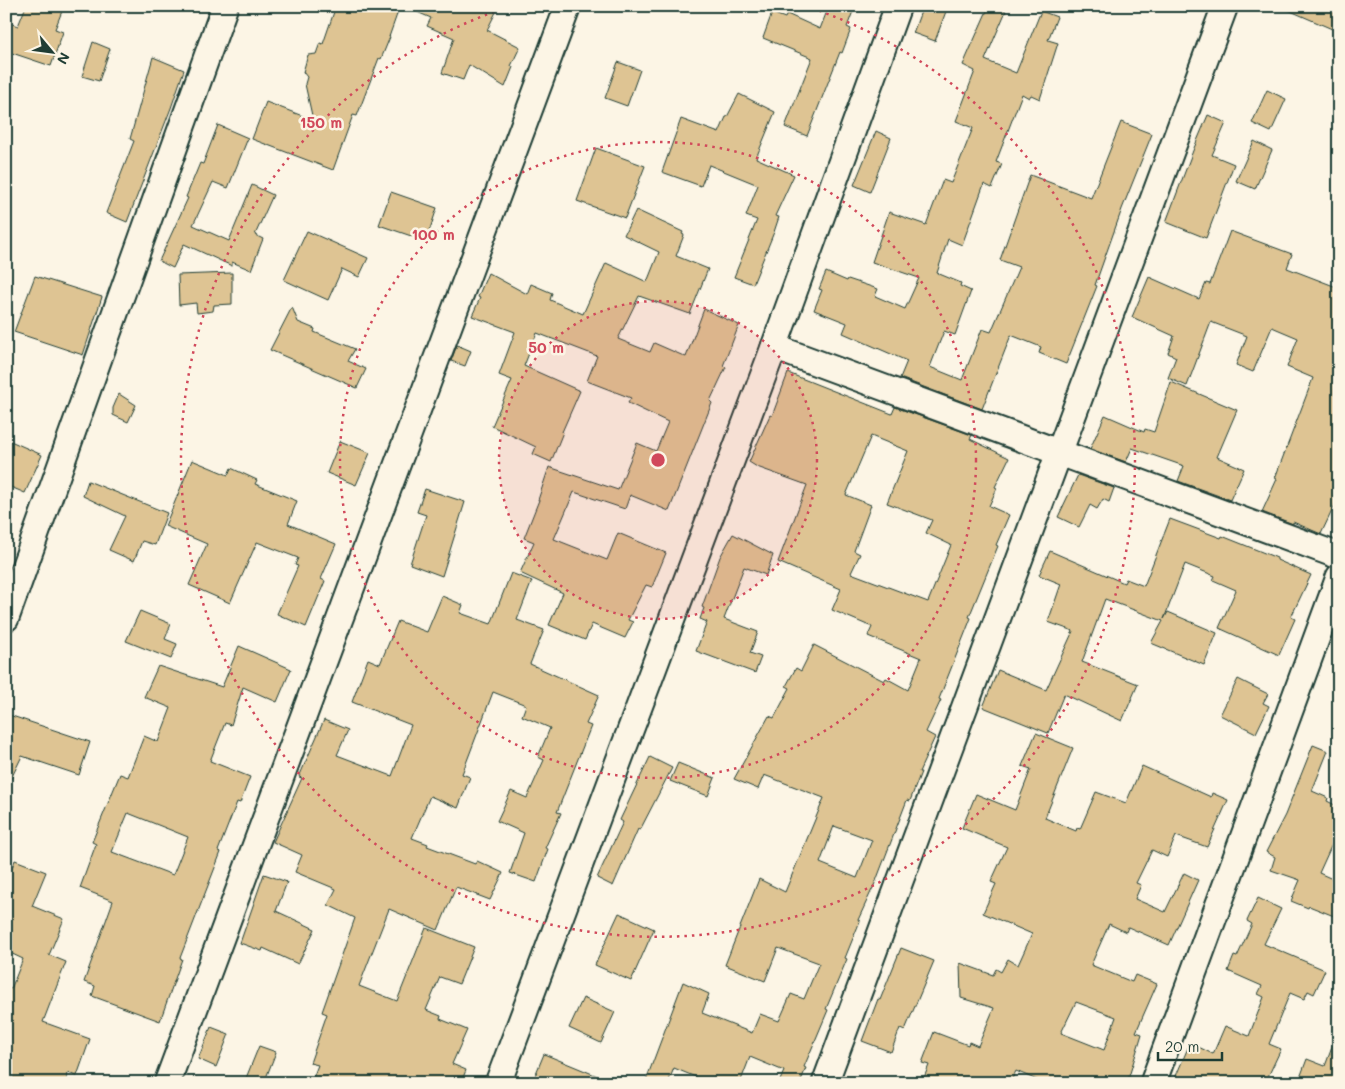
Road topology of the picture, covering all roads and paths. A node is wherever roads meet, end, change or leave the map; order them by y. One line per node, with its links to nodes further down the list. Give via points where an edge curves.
1 (226, 6): 9 (street)
2 (568, 6): 10 (street)
3 (898, 6): 5 (street)
4 (1225, 6): 6 (street)
5 (774, 347): 6 (street); 11 (street)
6 (1059, 452): 7 (street); 12 (street)
7 (1339, 556)
8 (1339, 578): 13 (street)
9 (6, 618)
10 (167, 1083)
11 (498, 1083)
12 (824, 1083)
13 (1153, 1083)

